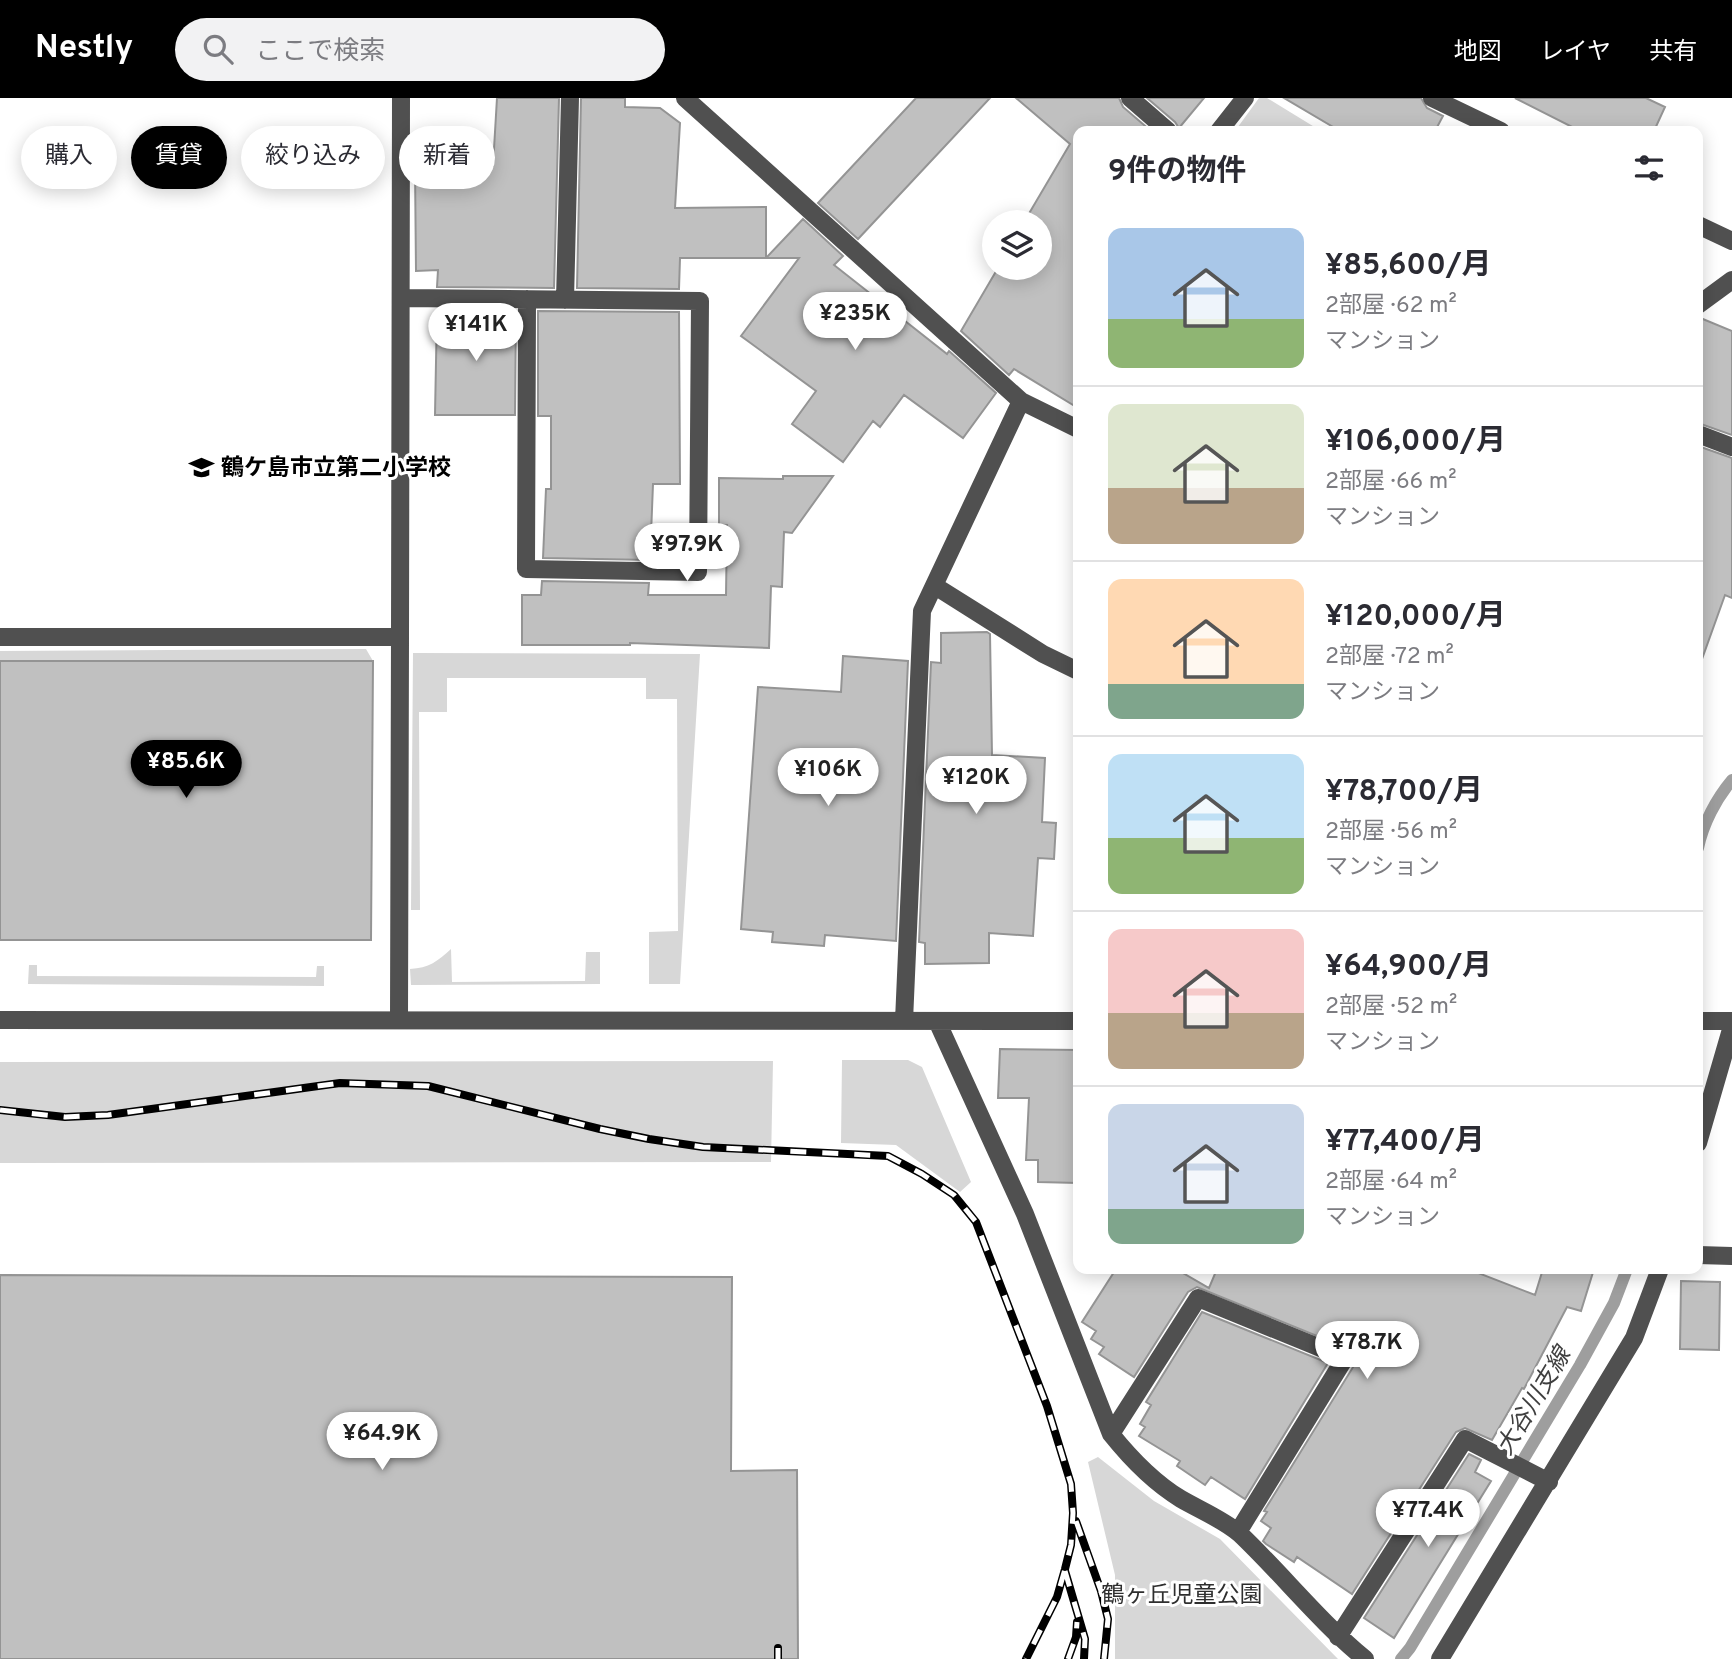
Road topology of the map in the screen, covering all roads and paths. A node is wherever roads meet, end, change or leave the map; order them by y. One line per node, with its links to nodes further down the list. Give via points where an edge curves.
1 (401, 98): 13 (street)
2 (570, 98): 15 (street)
3 (685, 98): 17 (street)
4 (1130, 98): 7 (street)
5 (1245, 98): 8 (street)
6 (1432, 98): 9 (street)
7 (1162, 126)
8 (1223, 126)
9 (1491, 126)
10 (1703, 227): 11 (street)
11 (1732, 241)
12 (1732, 280): 16 (street)
13 (402, 298): 14 (street); 23 (street)
14 (527, 299): 15 (street); 15 (street, via 526,569 698,572 700,301)
15 (565, 300)
16 (1703, 301)
17 (1021, 401): 18 (street); 21 (street)
18 (1073, 427)
19 (1703, 436): 20 (street)
20 (1732, 447)
21 (935, 586): 24 (street); 27 (street, via 922,611)
22 (0, 637): 23 (street)
23 (400, 637): 26 (street)
24 (1073, 669)
25 (0, 1020): 26 (street)
26 (399, 1020): 27 (street)
27 (904, 1021): 28 (street)
28 (937, 1021): 29 (street); 36 (street, via 1025,1214)
29 (1073, 1021)
30 (1703, 1021): 31 (street)
31 (1732, 1023): 32 (street)
32 (1703, 1125)
33 (1703, 1255): 34 (street)
34 (1732, 1256)
35 (1658, 1274): 37 (street, via 1634,1338)
36 (1111, 1434): 38 (street, via 1155,1480); 38 (street, via 1198,1298 1345,1358)
37 (1549, 1482): 39 (street, via 1465,1439); 41 (street)
38 (1238, 1532): 39 (street)
39 (1338, 1637): 40 (street)
40 (1365, 1659)
41 (1440, 1659)

